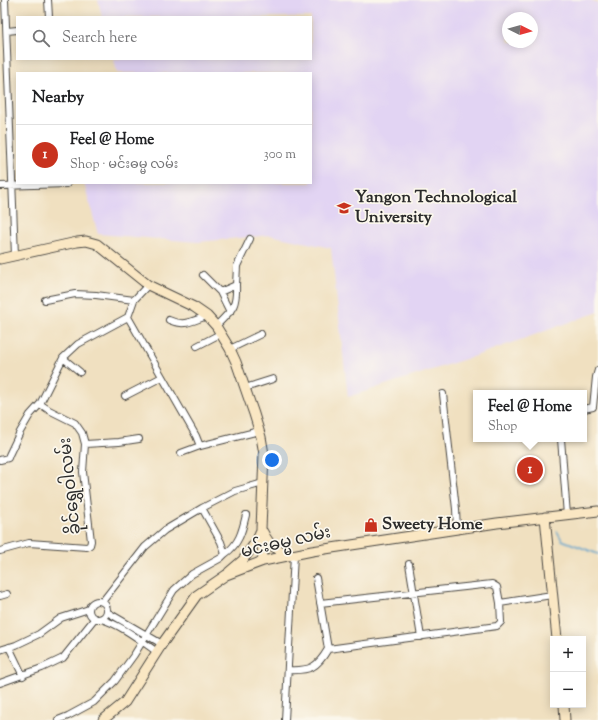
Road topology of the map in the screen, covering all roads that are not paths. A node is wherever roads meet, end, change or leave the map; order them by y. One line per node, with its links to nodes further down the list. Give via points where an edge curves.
1 (5, 0): 5 (street)
2 (48, 0): 3 (street)
3 (49, 16)
4 (16, 30): 5 (street)
5 (7, 31): 7 (street)
6 (16, 81): 7 (street)
7 (9, 82): 8 (street)
8 (14, 134): 11 (street)
9 (67, 184): 11 (street)
10 (0, 186): 11 (street)
11 (13, 186): 13 (street)
12 (250, 239): 17 (street, via 237,266)
13 (14, 256): 14 (main road); 16 (main road, via 77,242 92,242)
14 (0, 260)
15 (203, 275): 18 (street)
16 (148, 285): 20 (street); 22 (main road)
17 (236, 285): 18 (street); 21 (street, via 237,299)
18 (220, 292): 21 (street)
19 (45, 300): 20 (street, via 75,294)
20 (134, 300): 23 (street)
21 (230, 312): 25 (street)
22 (207, 316): 24 (street, via 184,324); 25 (main road)
23 (128, 317): 29 (street, via 78,344); 32 (street)
24 (168, 320)
25 (218, 330): 27 (street); 28 (main road)
26 (261, 334): 28 (street)
27 (197, 346)
28 (230, 350): 34 (main road)
29 (63, 358): 31 (street); 37 (street)
30 (598, 370): 38 (street)
31 (80, 372)
32 (162, 377): 36 (street); 43 (street)
33 (273, 380): 34 (street)
34 (245, 388): 39 (main road)
35 (443, 394): 53 (street)
36 (125, 396)
37 (40, 404): 42 (street, ခိုင်ရွှေဝါလမ်း, via 75,422); 45 (street, via 30,415 8,458)
38 (596, 407)
39 (259, 431): 43 (street); 46 (main road, via 264,454)
40 (139, 439): 42 (street)
41 (562, 442): 49 (street)
42 (85, 444): 54 (street, ခိုင်ရွှေဝါလမ်း, via 83,472 90,545 87,547 29,543)
43 (200, 446): 44 (street)
44 (181, 453)
45 (0, 460)
46 (263, 483): 47 (street, via 235,491); 52 (main road)
47 (202, 508): 55 (street); 65 (street, via 165,530 145,546)
48 (598, 511): 49 (main road, မင်းဓမ္မ လမ်း)
49 (567, 515): 51 (main road, မင်းဓမ္မ လမ်း)
50 (246, 516): 55 (street, via 240,537 233,548)
51 (545, 517): 53 (main road, မင်းဓမ္မ လမ်း); 63 (main road)
52 (261, 529): 56 (main road, via 275,548); 57 (main road); 59 (main road, via 257,540 243,560)
53 (457, 529): 56 (main road, မင်းဓမ္မ လမ်း)
54 (0, 551)
55 (225, 554): 71 (street, via 192,574 174,590)
56 (293, 555): 57 (main road, မင်းဓမ္မ လမ်း); 80 (street)
57 (263, 561): 59 (main road, မင်းဓမ္မ လမ်း)
58 (409, 564): 61 (street)
59 (226, 575): 75 (main road, မင်းဓမ္မ လမ်း, via 198,595)
60 (316, 578): 66 (street)
61 (414, 593): 66 (street); 67 (street, via 492,584 497,587); 73 (street)
62 (7, 594): 64 (street)
63 (552, 595): 67 (street); 72 (main road)
64 (0, 596)
65 (102, 602): 68 (street, via 94,602); 69 (street)
66 (320, 603): 77 (street)
67 (500, 603): 73 (street, via 501,622 497,626)
68 (89, 609): 70 (street, via 91,617); 76 (street, via 61,618 39,634)
69 (107, 612): 70 (street, via 104,617); 71 (street)
70 (98, 619): 74 (street, via 109,621); 81 (street, via 63,658)
71 (145, 634): 74 (street); 75 (street)
72 (557, 636)
73 (421, 637): 77 (street)
74 (141, 641): 79 (street); 84 (street, via 115,681 94,702)
75 (162, 644): 79 (main road, မင်းဓမ္မ လမ်း)
76 (9, 647): 78 (street); 81 (street)
77 (328, 649): 80 (street, via 321,661 310,668)
78 (0, 650)
79 (157, 652): 85 (main road, မင်းဓမ္မ လမ်း, via 125,702)
80 (288, 670): 86 (street)
81 (23, 676): 82 (street)
82 (0, 683)
83 (564, 708): 87 (main road)
84 (58, 720)
85 (103, 720)
86 (285, 720)
87 (566, 720)

